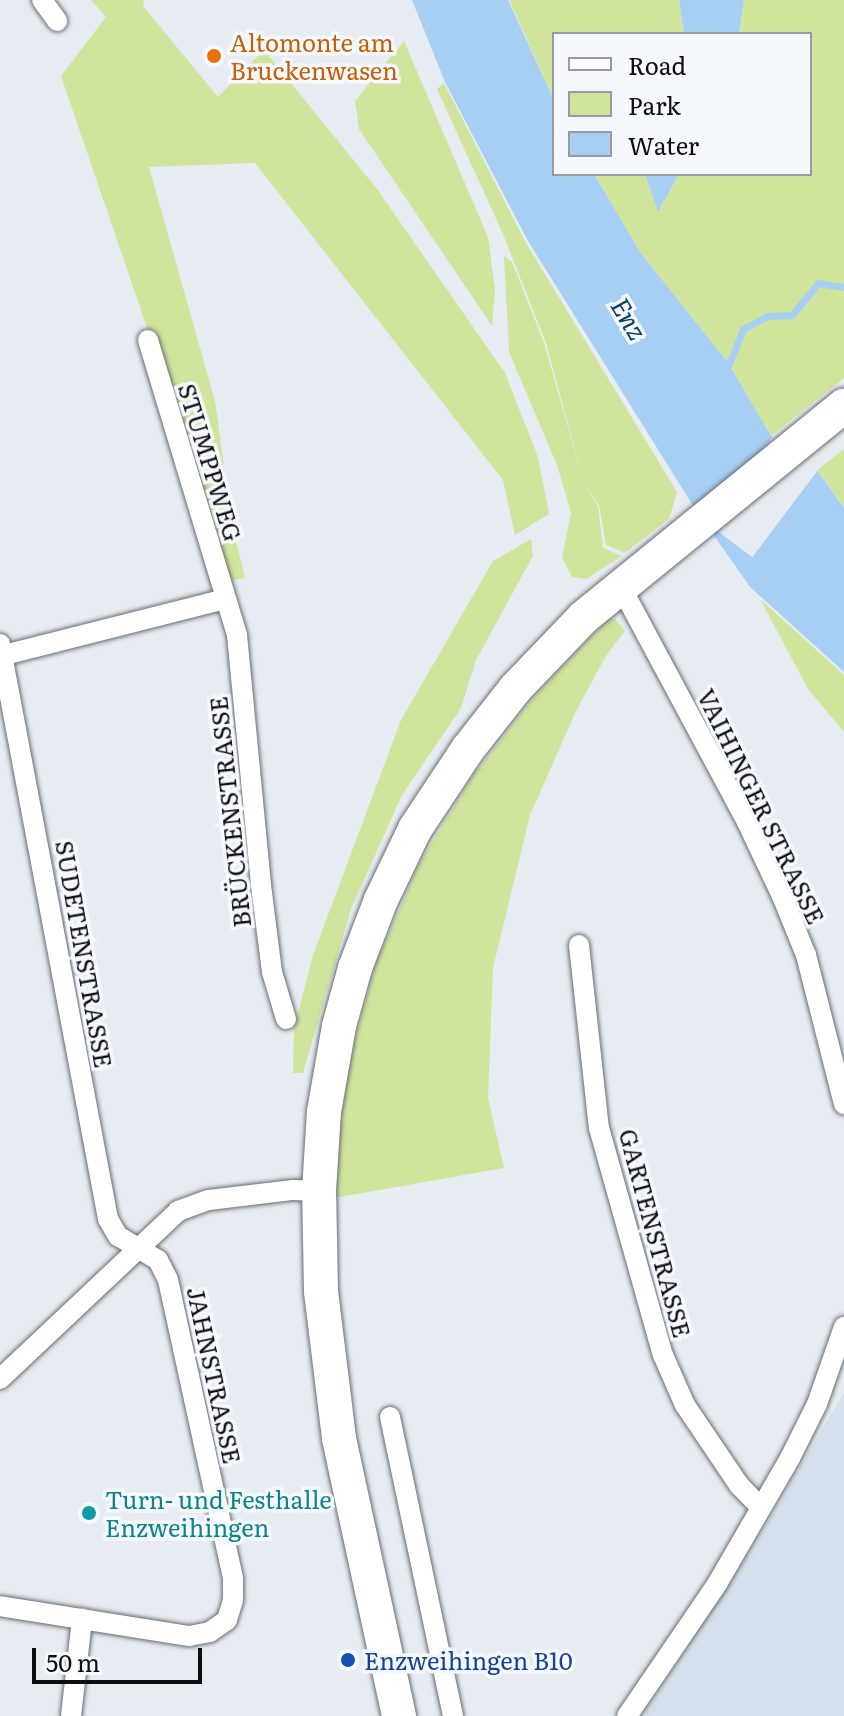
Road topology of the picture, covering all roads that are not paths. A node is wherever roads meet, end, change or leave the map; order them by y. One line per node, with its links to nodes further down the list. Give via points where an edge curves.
1 (42, 0): 2 (street)
2 (57, 21)
3 (148, 340): 6 (street, STUMPPWEG)
4 (844, 406): 5 (main road)
5 (621, 587): 10 (street, VAIHINGER STRASSE, via 782,896 806,955); 11 (main road, via 549,651 485,725 434,798 398,863 355,968 339,1026 324,1112)
6 (225, 599): 7 (street, SUDETENSTRASSE); 9 (street, BRÜCKENSTRASSE, via 237,635 272,972)
7 (2, 650): 12 (street, SUDETENSTRASSE, via 108,1219 118,1236)
8 (579, 945): 16 (street, GARTENSTRASSE, via 599,1128 663,1355 685,1405)
9 (286, 1019)
10 (844, 1104)
11 (319, 1191): 12 (street, via 191,1205); 20 (main road, via 321,1291 334,1403)
12 (139, 1246): 14 (street); 18 (street, JAHNSTRASSE, via 158,1260 168,1280 233,1579 233,1600 227,1620 210,1632 189,1636)
13 (844, 1327): 16 (street, via 817,1404)
14 (0, 1379)
15 (390, 1417): 21 (street)
16 (760, 1507): 22 (street, via 717,1584)
17 (0, 1606): 18 (street)
18 (82, 1619): 19 (street)
19 (71, 1716)
20 (399, 1716)
21 (453, 1716)
22 (627, 1716)

